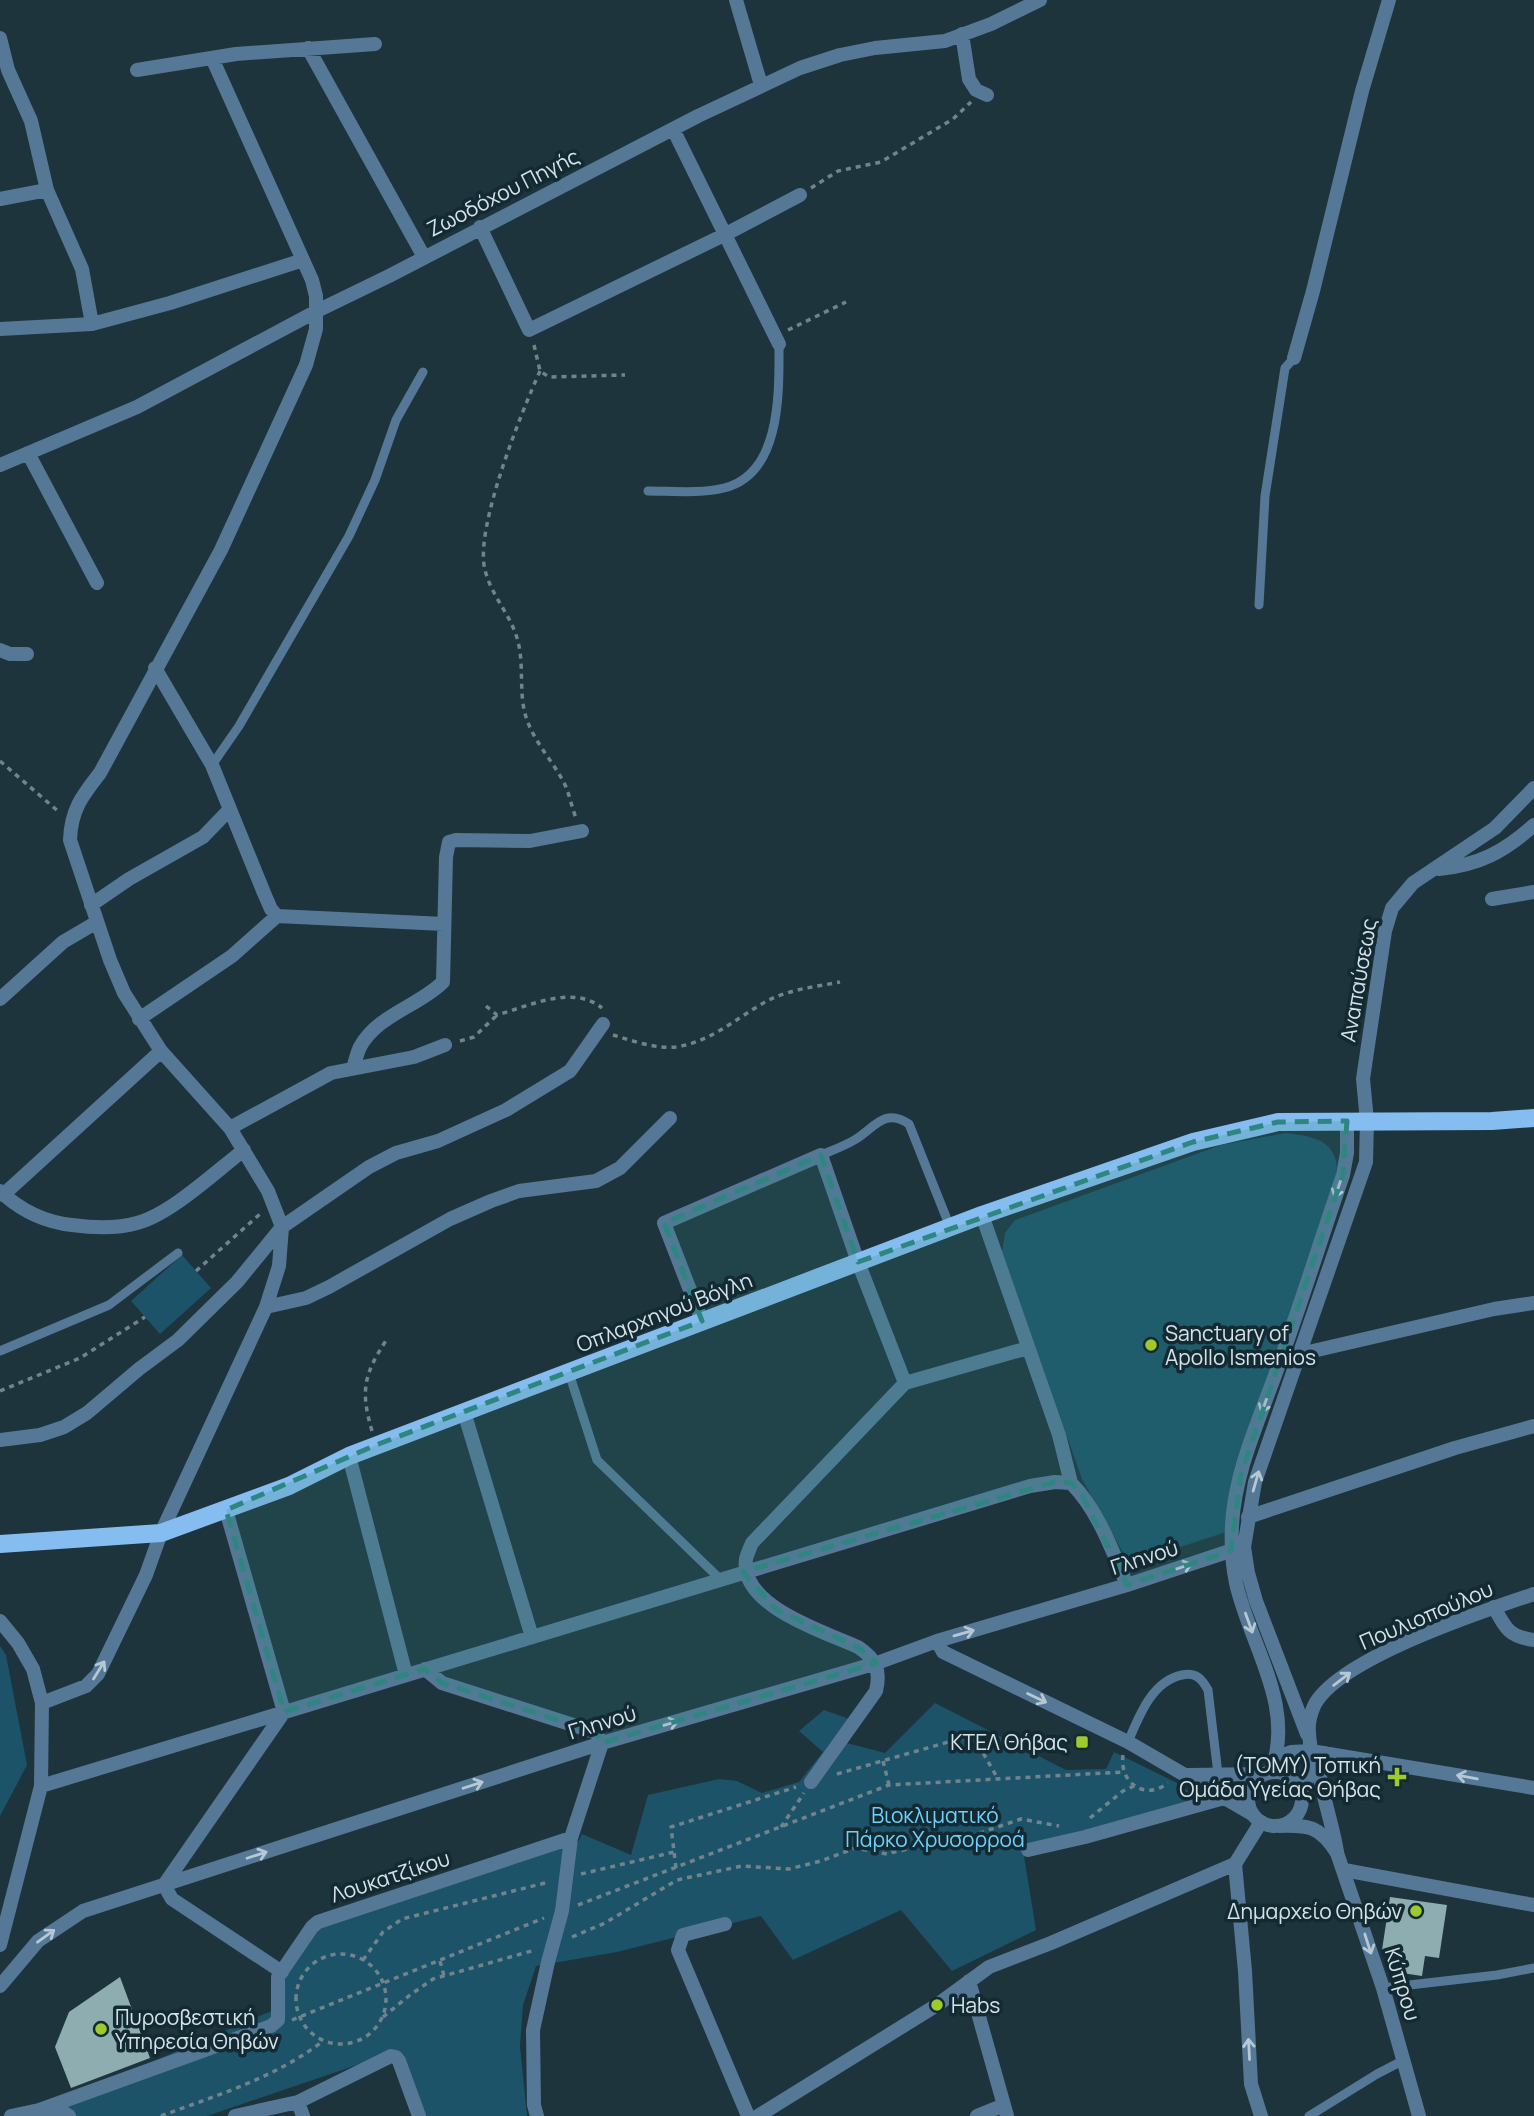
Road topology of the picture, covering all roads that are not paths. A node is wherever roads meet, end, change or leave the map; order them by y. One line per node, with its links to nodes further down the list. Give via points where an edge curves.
1 (736, 0): 10 (street)
2 (1040, 0): 4 (street, Ζωοδόχου Πηγής)
3 (1389, 0): 24 (street)
4 (962, 34): 10 (street, Ζωοδόχου Πηγής, via 945,41 840,55); 11 (street, via 969,79)
5 (0, 38): 13 (street, via 8,70 31,121)
6 (374, 44): 7 (street)
7 (308, 48): 8 (street); 18 (street)
8 (212, 58): 9 (street); 19 (street)
9 (137, 70)
10 (761, 85): 12 (street, Ζωοδόχου Πηγής)
11 (981, 92)
12 (673, 129): 16 (street, Ζωοδόχου Πηγής); 17 (street)
13 (47, 190): 15 (street); 21 (street, via 82,269)
14 (800, 195): 17 (street)
15 (0, 199)
16 (480, 227): 17 (street, via 529,330); 18 (street, Ζωοδόχου Πηγής)
17 (726, 234): 23 (street)
18 (424, 257): 20 (street, Ζωοδόχου Πηγής)
19 (303, 260): 20 (street); 21 (street)
20 (317, 311): 26 (street, Ζωοδόχου Πηγής, via 137,407); 33 (street, via 306,366 221,550)
21 (92, 324): 22 (street)
22 (0, 329)
23 (777, 340): 28 (lane, via 779,386 774,427 761,463 725,488)
24 (1294, 358): 30 (lane, via 1285,368 1265,496)
25 (423, 372): 34 (lane, via 396,420 349,536)
26 (28, 453): 27 (street, Ζωοδόχου Πηγής); 29 (street)
27 (0, 465)
28 (648, 491)
29 (97, 583)
30 (1259, 605)
31 (0, 650): 32 (street)
32 (27, 654)
33 (155, 668): 34 (street); 42 (street, via 71,822 70,840)
34 (212, 765): 36 (street)
35 (1534, 788): 39 (street, Αναπαύσεως, via 1495,828)
36 (230, 809): 42 (street, via 203,837); 43 (street, via 271,909)
37 (1534, 825): 39 (street, via 1514,843 1475,864)
38 (582, 831): 45 (street, via 530,841 449,842)
39 (1436, 870): 55 (street, Αναπαύσεως, via 1413,883 1392,908 1385,931 1363,1079)
40 (1534, 892): 41 (street)
41 (1492, 899)
42 (91, 905): 44 (street)
43 (278, 916): 45 (street); 47 (street, via 232,957)
44 (97, 922): 46 (street, via 63,942); 47 (street, via 124,993)
45 (444, 924): 51 (street, via 443,982 373,1032 360,1046)
46 (0, 999)
47 (139, 1018): 50 (street)
48 (601, 1027): 61 (street, via 570,1072 506,1110 369,1167)
49 (445, 1045): 51 (street, via 414,1057)
50 (161, 1051): 56 (street); 59 (street)
51 (353, 1068): 56 (street, via 331,1073)
52 (670, 1118): 66 (street, via 620,1168 596,1181 519,1191 450,1219 306,1298)
53 (1534, 1118): 55 (main road, Οπλαρχηγού Βόγλη)
54 (1347, 1121): 55 (main road, Οπλαρχηγού Βόγλη); 60 (main road, Οπλαρχηγού Βόγλη, via 1278,1122 1193,1142); 71 (street, one-way to 71, via 1343,1175)
55 (1367, 1121): 70 (street, Αναπαύσεως, via 1366,1162)
56 (230, 1128): 57 (street)
57 (244, 1150): 59 (street, via 168,1208 139,1223 111,1228 53,1223); 61 (street)
58 (821, 1155): 62 (lane, via 846,1145 875,1123 900,1118 909,1124); 64 (street); 67 (street, via 664,1223)
59 (2, 1193)
60 (982, 1215): 62 (main road, Οπλαρχηγού Βόγλη); 68 (street)
61 (282, 1227): 66 (street, via 279,1266); 77 (street, via 237,1282 178,1340 87,1413 40,1435)
62 (950, 1227): 64 (main road, Οπλαρχηγού Βόγλη)
63 (178, 1253): 69 (lane, via 108,1305)
64 (858, 1262): 67 (main road, Οπλαρχηγού Βόγλη); 74 (street)
65 (1534, 1303): 70 (street)
66 (266, 1307): 82 (street)
67 (702, 1321): 73 (main road, Οπλαρχηγού Βόγλη)
68 (1028, 1348): 74 (street); 79 (street)
69 (0, 1351)
70 (1300, 1354): 72 (street, Αναπαύσεως)
71 (1279, 1364): 72 (street); 84 (street, one-way to 84, via 1234,1502)
72 (1294, 1370): 81 (street, Αναπαύσεως, one-way to 72)
73 (569, 1373): 75 (main road, Οπλαρχηγού Βόγλη); 86 (lane, via 597,1461)
74 (905, 1383): 85 (street, via 752,1543)
75 (464, 1412): 78 (main road, Οπλαρχηγού Βόγλη); 91 (street)
76 (1534, 1426): 81 (street)
77 (0, 1440)
78 (349, 1456): 80 (main road, Οπλαρχηγού Βόγλη); 96 (street)
79 (1071, 1483): 85 (street, via 1030,1486); 87 (street, via 1103,1531)
80 (226, 1510): 82 (main road, Οπλαρχηγού Βόγλη); 98 (street)
81 (1248, 1517): 84 (street, Αναπαύσεως)
82 (161, 1533): 83 (main road, Οπλαρχηγού Βόγλη); 97 (street, one-way to 82, via 86,1686 98,1674)
83 (0, 1544)
84 (1238, 1549): 87 (street, Γληνού, one-way to 84); 99 (street); 103 (street, one-way to 103, via 1237,1585 1278,1712)
85 (747, 1571): 86 (street); 94 (street, via 763,1600 777,1610 858,1647)
86 (720, 1579): 91 (street)
87 (1127, 1585): 93 (street, Γληνού, one-way to 87)
88 (1534, 1594): 89 (street, Πουλιοπούλου)
89 (1494, 1607): 92 (street, via 1505,1628 1518,1638); 99 (street, Πουλιοπούλου, one-way to 89, via 1319,1698 1345,1675 1390,1650)
90 (0, 1621): 97 (street, via 33,1669)
91 (532, 1637): 95 (street)
92 (1534, 1640)
93 (937, 1641): 94 (street, Γληνού); 100 (street, one-way to 100, via 943,1653)
94 (877, 1663): 101 (street, Γληνού, one-way to 94); 107 (street, via 876,1691)
95 (425, 1669): 96 (street); 101 (street, via 442,1683 595,1732)
96 (406, 1675): 98 (street)
97 (42, 1703): 108 (street)
98 (284, 1712): 108 (street); 119 (street)
99 (1307, 1734): 102 (street)
100 (1128, 1742): 104 (street); 106 (lane, via 1155,1691 1171,1678 1196,1675 1208,1690)
101 (602, 1743): 114 (street); 119 (street, Γληνού, one-way to 101)
102 (1318, 1752): 103 (street); 109 (street, one-way to 102); 110 (street); 116 (street)
103 (1277, 1757): 105 (street)
104 (1182, 1772): 106 (street); 111 (street)
105 (1267, 1773): 106 (street); 110 (street, via 1291,1777); 112 (street, via 1248,1791)
106 (1217, 1774)
107 (811, 1782)
108 (41, 1786): 122 (street)
109 (1534, 1788)
110 (1301, 1794): 113 (street, via 1299,1811)
111 (1224, 1798): 112 (street); 115 (street)
112 (1256, 1818): 113 (street); 117 (street)
113 (1279, 1826): 116 (street, Κύπρου, via 1315,1829)
114 (571, 1838): 124 (street, Λουκατζίκου, via 318,1922); 136 (street, via 562,1911 533,2030)
115 (1028, 1850)
116 (1337, 1853): 118 (street, Κύπρου)
117 (1235, 1864): 125 (street, via 997,1964); 140 (street, one-way to 117, via 1251,2084)
118 (1344, 1870): 120 (street); 127 (street, Κύπρου, one-way to 127)
119 (164, 1885): 124 (street, via 172,1899); 126 (street, Γληνού, one-way to 119, via 38,1941 83,1910)
120 (1534, 1905)
121 (724, 1924): 137 (street, via 683,1936 678,1950)
122 (0, 1945)
123 (1534, 1968): 127 (lane)
124 (282, 1972): 130 (street, Λουκατζίκου, via 277,1982 278,2020 271,2026)
125 (969, 1981): 131 (street); 138 (street, via 937,2006)
126 (0, 1986)
127 (1383, 1987): 128 (street, Κύπρου)
128 (1404, 2060): 141 (lane); 142 (street, Κύπρου)
129 (301, 2109): 134 (street); 135 (street, via 391,2056 399,2061)
130 (39, 2110): 132 (street, Λουκατζίκου); 133 (street, via 61,2110)
131 (1005, 2110): 139 (street)
132 (11, 2116)
133 (69, 2116)
134 (235, 2116)
135 (419, 2116)
136 (537, 2116)
137 (748, 2116)
138 (758, 2116)
139 (977, 2116)
140 (1261, 2116)
141 (1309, 2116)
142 (1419, 2116)

